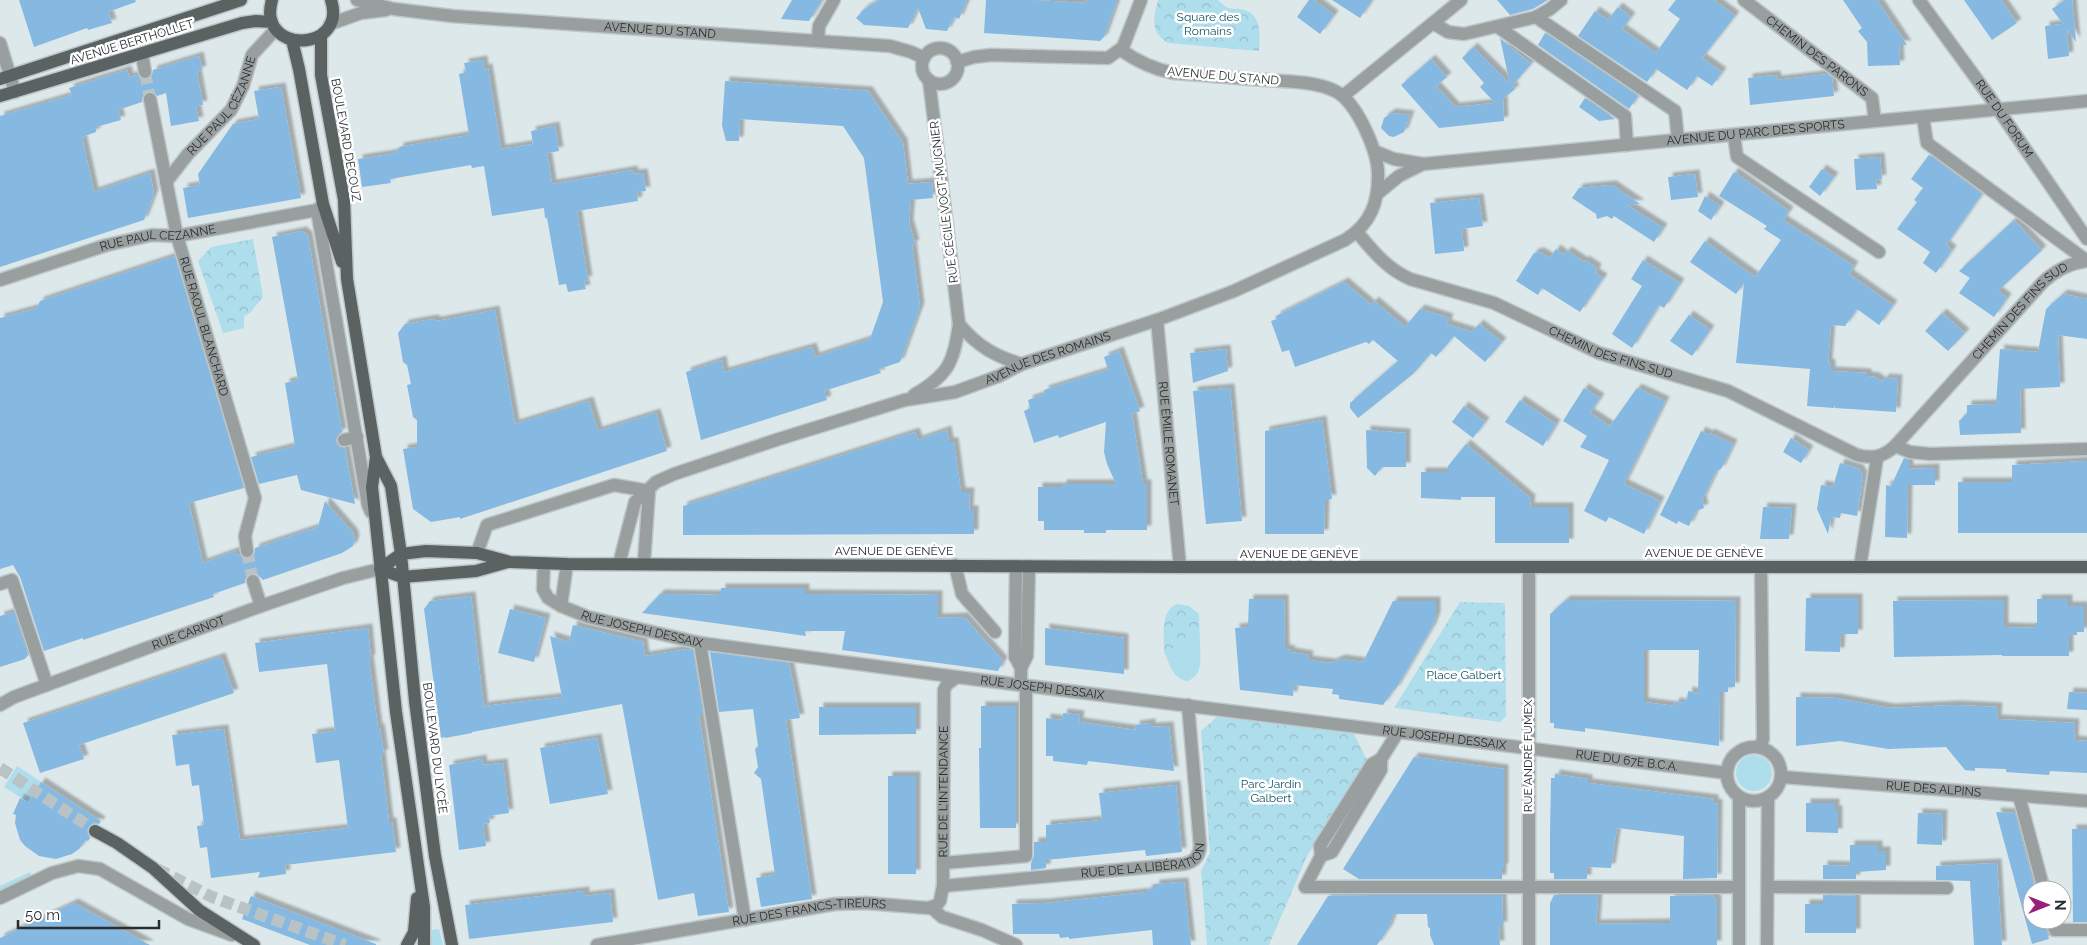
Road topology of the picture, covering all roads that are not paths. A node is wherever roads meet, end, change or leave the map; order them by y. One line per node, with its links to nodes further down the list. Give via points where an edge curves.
1 (241, 0): 26 (main road, AVENUE BERTHOLLET)
2 (272, 0): 15 (main road, via 270,10)
3 (331, 0): 14 (main road)
4 (357, 0): 11 (street, AVENUE DU STAND)
5 (834, 0): 19 (street, via 819,26)
6 (1141, 0): 21 (street)
7 (1461, 0): 13 (street)
8 (1561, 0): 12 (street)
9 (1744, 0): 35 (street, CHEMIN DES PARONS, via 1872,98)
10 (1920, 0): 33 (street, RUE DU FORUM)
11 (394, 9): 14 (street, AVENUE DU STAND, via 361,13); 19 (street, AVENUE DU STAND, via 499,20)
12 (1536, 17): 16 (street); 37 (street, via 1675,111)
13 (1433, 23): 16 (street, via 1456,34); 30 (street)
14 (330, 24): 17 (main road)
15 (274, 25): 18 (main road); 22 (main road, AVENUE BERTHOLLET, via 256,21 242,23); 41 (street, RUE PAUL CÉZANNE, via 252,55 244,86 231,110)
16 (1498, 27): 38 (street, via 1625,116)
17 (321, 36): 18 (main road, via 307,42); 49 (main road, BOULEVARD DECOUZ, via 321,75 344,200)
18 (292, 40): 43 (main road, BOULEVARD DECOUZ)
19 (818, 41): 23 (street, AVENUE DU STAND, via 890,46)
20 (0, 43): 26 (street)
21 (1121, 50): 24 (street, via 1100,59 991,55); 30 (street, AVENUE DU STAND, via 1156,70 1299,83 1326,88)
22 (142, 54): 25 (street); 28 (main road, AVENUE BERTHOLLET)
23 (924, 58): 24 (street, via 932,50 943,48 953,54); 27 (street, via 922,70)
24 (957, 62): 27 (street, via 955,74 948,82 938,84)
25 (145, 72)
26 (5, 77): 28 (street)
27 (929, 80): 52 (street, RUE CÉCILE VOGT-MUGNIER)
28 (15, 92): 29 (main road, AVENUE BERTHOLLET)
29 (0, 96)
30 (1343, 96): 39 (street)
31 (150, 99): 41 (street, RUE RAOUL BLANCHARD)
32 (2087, 101): 33 (street, AVENUE DU PARC DES SPORTS)
33 (1998, 109): 34 (street, AVENUE DU PARC DES SPORTS); 46 (street, RUE DU FORUM)
34 (1923, 117): 35 (street, AVENUE DU PARC DES SPORTS); 48 (street, via 1927,143)
35 (1875, 121): 36 (street, AVENUE DU PARC DES SPORTS)
36 (1734, 135): 37 (street, AVENUE DU PARC DES SPORTS); 47 (street, via 1737,157)
37 (1678, 140): 38 (street, AVENUE DU PARC DES SPORTS)
38 (1627, 145): 40 (street, AVENUE DU PARC DES SPORTS)
39 (1374, 151): 40 (street, AVENUE DU PARC DES SPORTS, via 1394,159); 42 (street, AVENUE DES ROMAINS)
40 (1423, 164): 42 (street, AVENUE DU PARC DES SPORTS, via 1399,176)
41 (166, 182): 45 (street, RUE RAOUL BLANCHARD)
42 (1378, 194): 44 (street, AVENUE DES ROMAINS, via 1370,218)
43 (320, 207): 45 (street, RUE PAUL CEZANNE); 49 (main road, BOULEVARD DECOUZ); 55 (street)
44 (1357, 232): 51 (street, AVENUE DES ROMAINS, via 1234,292); 60 (street, CHEMIN DES FINS SUD, via 1380,259 1410,279 1494,303 1599,353 1728,391 1857,454)
45 (177, 236): 50 (street, RUE PAUL CEZANNE, via 152,235 107,245); 63 (street, RUE RAOUL BLANCHARD, via 255,498 245,536)
46 (2087, 239)
47 (1880, 252)
48 (2087, 261): 57 (street, CHEMIN DES FINS SUD, via 2070,265 2042,282)
49 (347, 279): 59 (main road, BOULEVARD DECOUZ)
50 (0, 280)
51 (1157, 320): 53 (street, AVENUE DES ROMAINS); 76 (street, RUE ÉMILE ROMANET)
52 (959, 324): 53 (street, via 985,350); 54 (street, RUE CÉCILE VOGT-MUGNIER, via 956,349 944,372 933,384)
53 (1022, 364): 54 (street, AVENUE DES ROMAINS, via 955,392)
54 (905, 400): 61 (street, AVENUE DES ROMAINS, via 674,474 656,482)
55 (357, 437): 56 (street); 62 (street, via 368,505)
56 (344, 440)
57 (1895, 446): 58 (street, via 1910,452 1930,454); 60 (street, CHEMIN DES FINS SUD)
58 (2087, 449)
59 (376, 457): 62 (main road, BOULEVARD DECOUZ, via 372,488); 65 (main road, BOULEVARD DECOUZ, via 391,486)
60 (1877, 458): 74 (street)
61 (648, 491): 64 (street, via 614,485 487,525); 69 (street, AVENUE DES ROMAINS, via 635,502); 70 (street)
62 (375, 522): 78 (main road, BOULEVARD DECOUZ)
63 (247, 551)
64 (477, 553): 65 (main road, AVENUE DE GENÈVE, via 426,550); 66 (main road, AVENUE DE GENÈVE)
65 (401, 554): 78 (main road, AVENUE DE GENÈVE); 79 (main road, BOULEVARD DU LYCÉE)
66 (510, 562): 67 (main road, AVENUE DE GENÈVE); 79 (main road, AVENUE DE GENÈVE, via 476,570)
67 (544, 563): 68 (main road, AVENUE DE GENÈVE); 83 (street, RUE JOSEPH DESSAIX, via 543,589 548,598)
68 (567, 564): 69 (main road, AVENUE DE GENÈVE); 83 (street)
69 (619, 564): 70 (main road, AVENUE DE GENÈVE)
70 (644, 564): 71 (main road, AVENUE DE GENÈVE)
71 (955, 565): 72 (main road, AVENUE DE GENÈVE); 84 (street, via 962,594)
72 (1023, 566): 76 (main road, AVENUE DE GENÈVE); 88 (street, via 1027,656 1021,668)
73 (1762, 567): 74 (main road, AVENUE DE GENÈVE); 77 (main road, AVENUE DE GENÈVE); 92 (street, via 1763,739)
74 (1860, 567): 75 (main road, AVENUE DE GENÈVE)
75 (2087, 567)
76 (1180, 568): 77 (main road, AVENUE DE GENÈVE)
77 (1529, 568): 93 (street, RUE ANDRÉ FUMEX)
78 (380, 569): 79 (main road, AVENUE DE GENÈVE); 82 (street, RUE CARNOT); 102 (main road)
79 (402, 577): 117 (main road, BOULEVARD DU LYCÉE, via 434,846)
80 (253, 581): 82 (street)
81 (0, 584): 87 (street, via 12,580)
82 (261, 606): 87 (street, RUE CARNOT)
83 (561, 606): 85 (street, RUE JOSEPH DESSAIX, via 588,617)
84 (995, 632)
85 (700, 643): 86 (street, RUE JOSEPH DESSAIX); 111 (street)
86 (957, 677): 88 (street, RUE JOSEPH DESSAIX); 101 (street, RUE DE L'INTENDANCE, via 944,690)
87 (47, 685): 89 (street, RUE CARNOT)
88 (1023, 686): 90 (street, RUE JOSEPH DESSAIX); 101 (street, via 1026,856)
89 (0, 705)
90 (1188, 705): 91 (street, RUE JOSEPH DESSAIX); 105 (street, RUE DE LA LIBÉRATION, via 1200,844 1199,854 1193,861)
91 (1398, 732): 93 (street, RUE JOSEPH DESSAIX); 104 (street, via 1381,759 1372,764 1320,846 1322,856 1305,887)
92 (1760, 747): 94 (street, via 1748,747 1738,752 1730,761); 95 (street, via 1777,758)
93 (1527, 749): 94 (street, RUE DU 67E B.C.A.); 104 (street, RUE ANDRÉ FUMEX)
94 (1727, 773): 97 (street, via 1731,789)
95 (1782, 777): 96 (street, RUE DES ALPINS); 98 (street)
96 (2019, 796): 99 (street, RUE DES ALPINS); 103 (street)
97 (1739, 797): 98 (street, via 1756,801); 106 (street)
98 (1768, 798): 107 (street)
99 (2087, 801)
100 (95, 831): 114 (main road, via 117,842 153,868 199,910)
101 (944, 863): 105 (street, RUE DE L'INTENDANCE)
102 (419, 873): 115 (main road, via 414,932); 116 (main road, via 426,922)
103 (2041, 880)
104 (1528, 885): 106 (street); 120 (street, RUE ANDRÉ FUMEX)
105 (944, 886): 110 (street, RUE DE L'INTENDANCE, via 940,900)
106 (1739, 887): 121 (street)
107 (1768, 887): 108 (street); 122 (street)
108 (1947, 888)
109 (0, 898): 114 (street, via 52,873 78,866 100,869 188,918)
110 (932, 908): 111 (street, RUE DES FRANCS-TIREURS, via 846,903); 119 (street, RUE DES FRANCS-TIREURS, via 942,917)
111 (745, 920): 118 (street, RUE DES FRANCS-TIREURS)
112 (2072, 930): 113 (street)
113 (2087, 930)
114 (249, 942)
115 (407, 945)
116 (424, 945)
117 (452, 945)
118 (597, 945)
119 (1016, 945)
120 (1529, 945)
121 (1739, 945)
122 (1767, 945)

